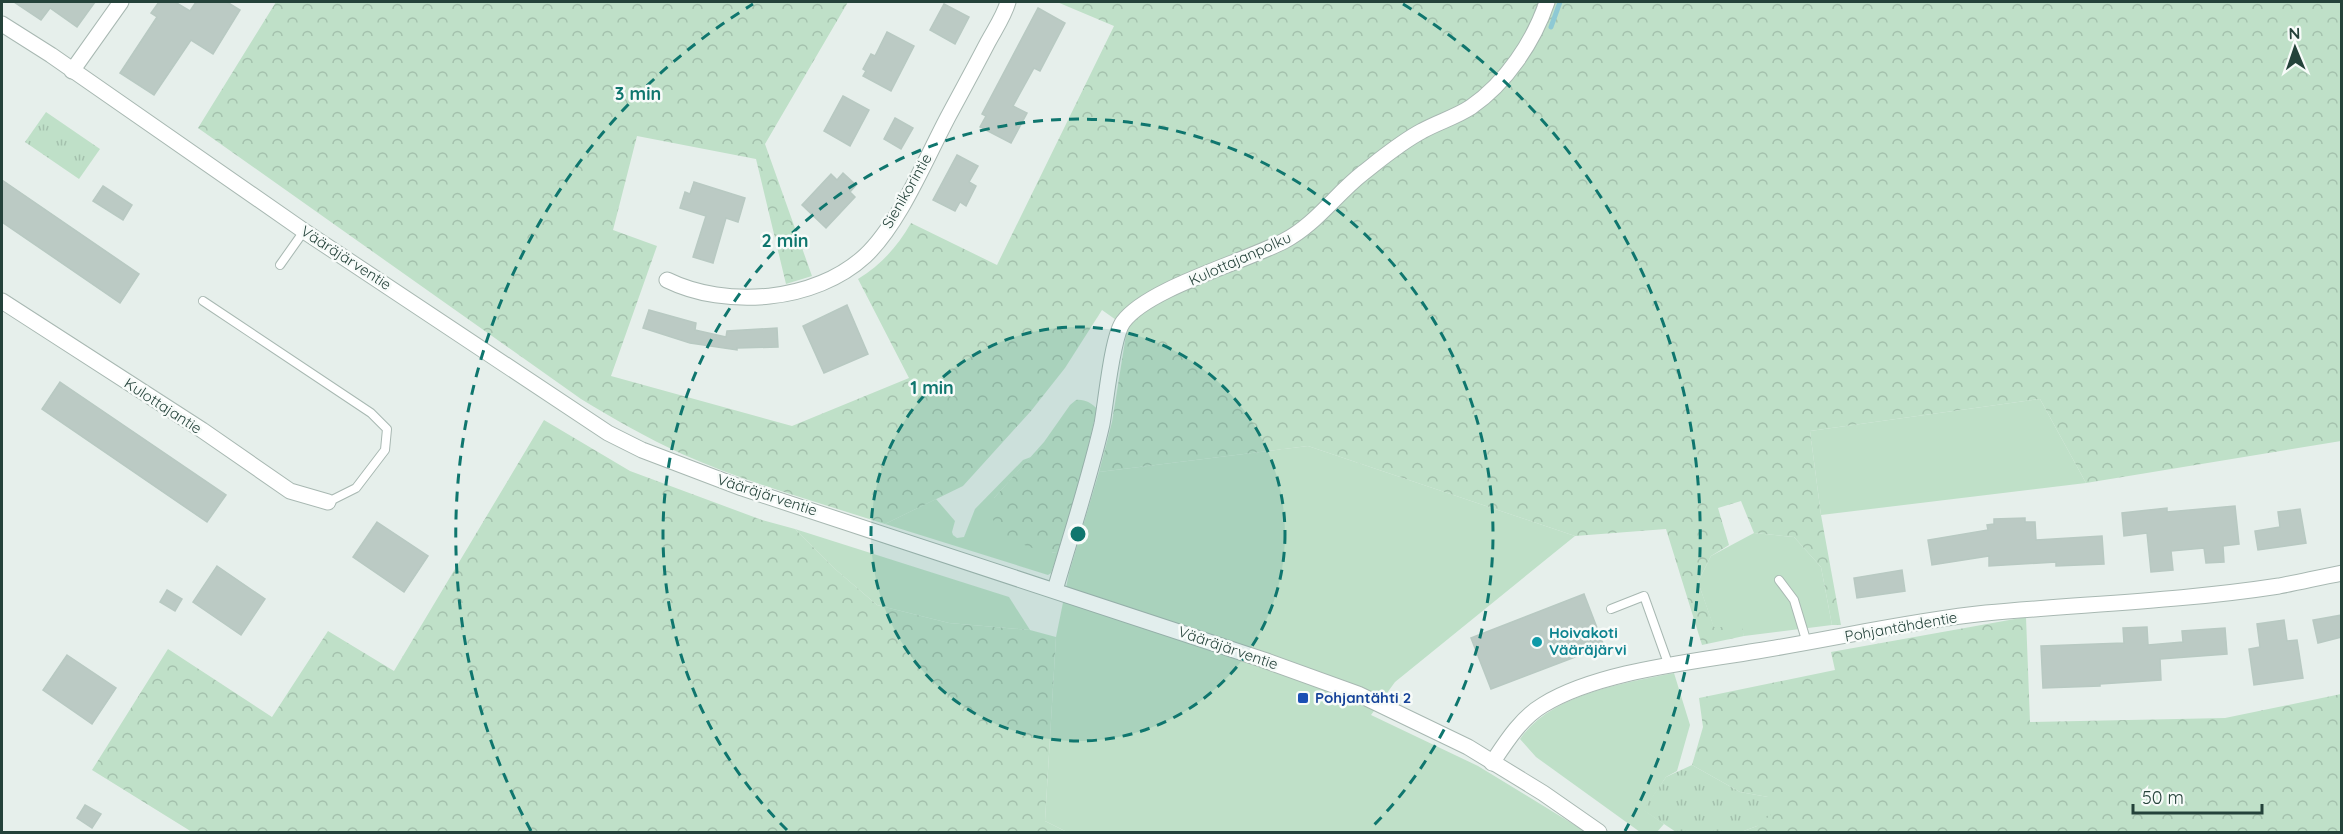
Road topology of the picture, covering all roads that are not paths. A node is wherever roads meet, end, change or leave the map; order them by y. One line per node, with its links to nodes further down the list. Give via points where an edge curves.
1 (121, 2): 5 (street)
2 (1008, 2): 8 (street, Sienikorintie, via 895,218 865,256 811,286 747,298 706,294)
3 (1546, 2): 14 (street, Kulottajanpolku, via 1516,61 1496,86 1472,106 1403,143 1286,240 1167,291 1122,323 1102,424)
4 (2, 24): 5 (street, Vääräjärventie)
5 (72, 70): 6 (street, Vääräjärventie)
6 (304, 231): 7 (lane); 14 (street, Vääräjärventie, via 608,433 642,450 742,488)
7 (280, 265)
8 (667, 280)
9 (2, 301): 11 (street, Kulottajantie, via 290,491)
10 (203, 301): 11 (lane, via 371,413 387,429 385,450 356,488)
11 (328, 502)
12 (2342, 573): 16 (street, Pohjantähdentie, via 2280,586 1983,614)
13 (1779, 580): 16 (lane, via 1794,600)
14 (1055, 590): 18 (street, Vääräjärventie, via 1358,694 1426,725)
15 (1611, 609): 17 (lane, via 1644,596)
16 (1807, 643): 17 (street, Pohjantähdentie)
17 (1670, 666): 18 (street, Pohjantähdentie, via 1609,679 1541,706 1517,728)
18 (1492, 763): 19 (street, Vääräjärventie)
19 (1599, 832)

